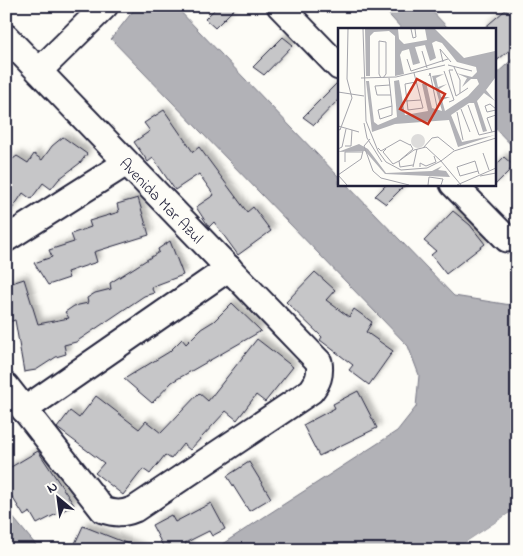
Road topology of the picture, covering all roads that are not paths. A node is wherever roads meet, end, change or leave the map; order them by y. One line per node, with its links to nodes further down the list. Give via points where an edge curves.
1 (105, 6): 4 (street)
2 (280, 6): 5 (street)
3 (6, 37): 4 (street, Avenida Mar Azul)
4 (23, 64): 6 (street, Avenida Mar Azul)
5 (338, 66)
6 (126, 163): 8 (street); 10 (street, Avenida Mar Azul)
7 (454, 185): 9 (street)
8 (6, 239)
9 (507, 239)
10 (229, 268): 12 (street); 12 (street, Avenida Mar Azul, via 320,362 317,383 310,391 126,513 113,514 103,510)
11 (6, 386): 12 (street)
12 (24, 410)

